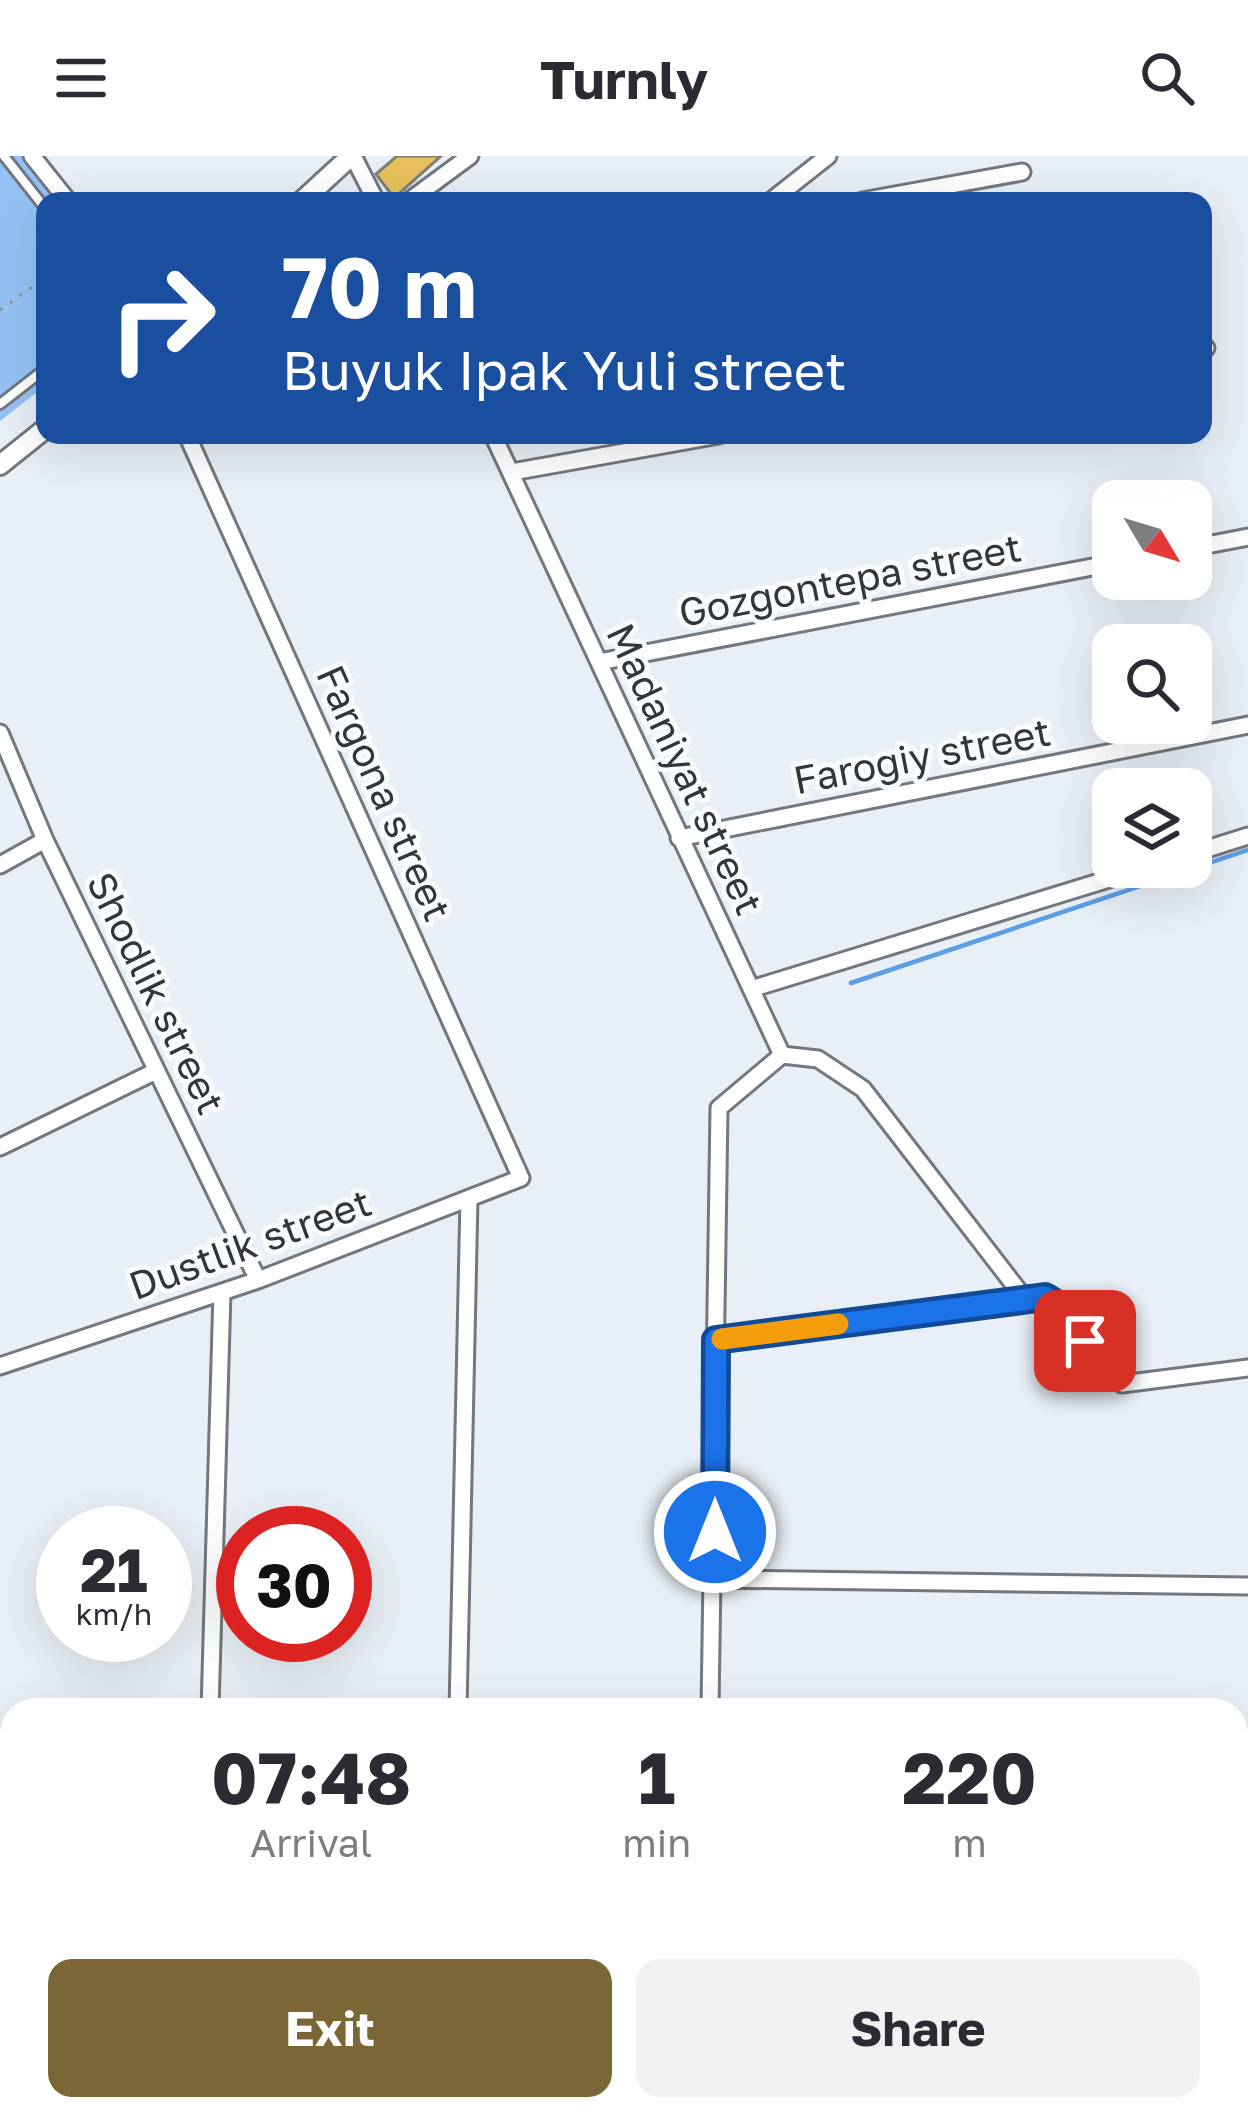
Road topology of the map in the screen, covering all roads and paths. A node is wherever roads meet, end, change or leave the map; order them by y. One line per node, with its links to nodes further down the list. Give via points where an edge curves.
1 (4, 156): 13 (lane)
2 (32, 156): 7 (street)
3 (352, 156): 8 (street); 9 (street)
4 (470, 156): 10 (street)
5 (829, 156): 11 (street)
6 (1022, 172): 12 (street)
7 (61, 192)
8 (312, 192)
9 (371, 192)
10 (421, 192)
11 (783, 192)
12 (912, 192)
13 (36, 197)
14 (36, 284): 15 (path)
15 (0, 310)
16 (36, 376): 17 (lane)
17 (0, 404)
18 (36, 435): 22 (street)
19 (191, 444): 40 (street, Fargona street)
20 (498, 444): 23 (street, Madaniyat street)
21 (669, 444): 23 (street)
22 (0, 465)
23 (512, 472): 27 (street, Madaniyat street)
24 (1248, 537): 25 (street)
25 (1212, 544)
26 (1092, 567): 27 (street, Gozgontepa street)
27 (598, 662): 31 (street, Madaniyat street)
28 (1248, 725): 31 (street, Farogiy street)
29 (0, 733): 32 (street, Shodlik street)
30 (1248, 836): 33 (street)
31 (679, 838): 36 (street, Madaniyat street)
32 (45, 840): 34 (street); 38 (street, Shodlik street)
33 (1212, 847)
34 (0, 866)
35 (1092, 884): 36 (street)
36 (751, 989): 37 (street, Madaniyat street)
37 (782, 1055): 44 (street, via 818,1059 863,1089); 45 (street, via 719,1108)
38 (156, 1071): 39 (street); 42 (street, Shodlik street)
39 (0, 1148)
40 (521, 1178): 41 (street, Dustlik street)
41 (469, 1198): 42 (street, Dustlik street); 51 (street)
42 (259, 1280): 43 (street, Dustlik street)
43 (222, 1292): 46 (street, Dustlik street); 50 (street)
44 (1025, 1299): 45 (street); 47 (street, via 1051,1298 1122,1384)
45 (716, 1340): 48 (street)
46 (0, 1366)
47 (1248, 1368)
48 (715, 1579): 49 (street); 52 (street)
49 (1248, 1586)
50 (211, 1698)
51 (458, 1698)
52 (710, 1698)

